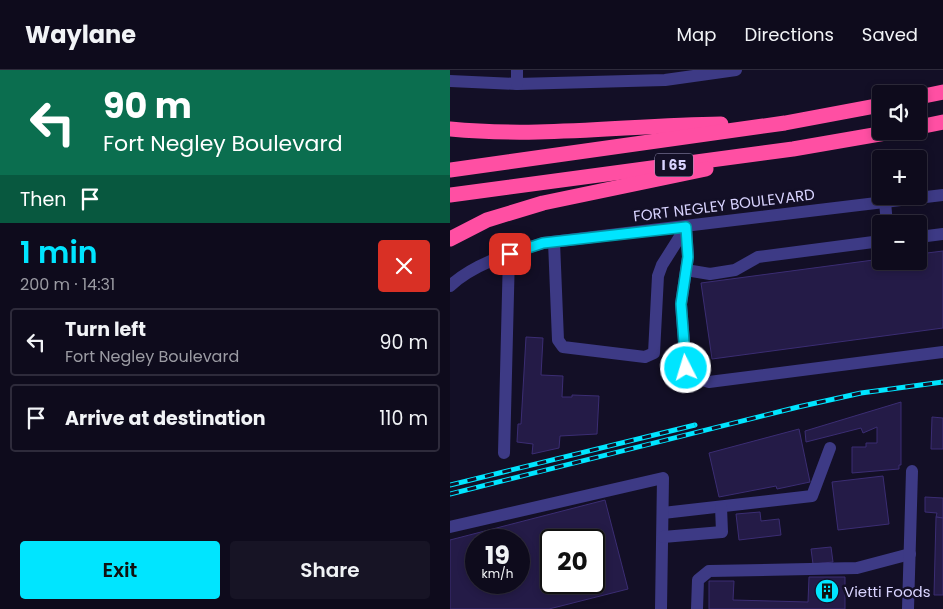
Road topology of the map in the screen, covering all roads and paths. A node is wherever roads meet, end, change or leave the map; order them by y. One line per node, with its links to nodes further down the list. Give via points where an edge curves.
1 (517, 70): 6 (street)
2 (736, 70): 3 (street)
3 (665, 75): 4 (street)
4 (592, 76): 6 (street)
5 (450, 81): 6 (street)
6 (517, 84)
7 (943, 92): 8 (highway)
8 (927, 95)
9 (872, 107): 11 (highway, I 65)
10 (943, 122): 12 (highway)
11 (785, 123): 13 (highway, via 685,124 549,133); 16 (highway, I 65)
12 (927, 125)
13 (450, 129)
14 (872, 135): 15 (highway, I 65)
15 (793, 149): 18 (highway, I 65); 24 (highway, via 648,183 543,203 487,220)
16 (450, 170)
17 (943, 194): 19 (street, FORT NEGLEY BOULEVARD)
18 (450, 195)
19 (927, 196)
20 (872, 204): 21 (street, FORT NEGLEY BOULEVARD)
21 (686, 227): 25 (street, FORT NEGLEY BOULEVARD); 25 (street, via 658,276 654,353 645,357 563,347 558,340); 28 (street)
22 (943, 234): 23 (street)
23 (927, 236)
24 (450, 238)
25 (554, 242): 27 (street, FORT NEGLEY BOULEVARD)
26 (872, 242): 28 (street, via 758,257 735,270 710,274)
27 (510, 254): 29 (street, FORT NEGLEY BOULEVARD, via 462,275); 32 (street)
28 (686, 270): 30 (street, via 681,304 686,368 690,376 699,381)
29 (450, 286)
30 (943, 352)
31 (830, 448): 34 (street, via 812,496)
32 (504, 453)
33 (912, 471): 38 (street)
34 (721, 506): 35 (street); 37 (street, via 722,532)
35 (663, 513): 36 (street, via 663,478); 37 (street)
36 (450, 527)
37 (663, 537): 39 (street)
38 (910, 554): 40 (street, via 857,568 709,571 698,580); 41 (street)
39 (660, 609)
40 (697, 609)
41 (908, 609)

